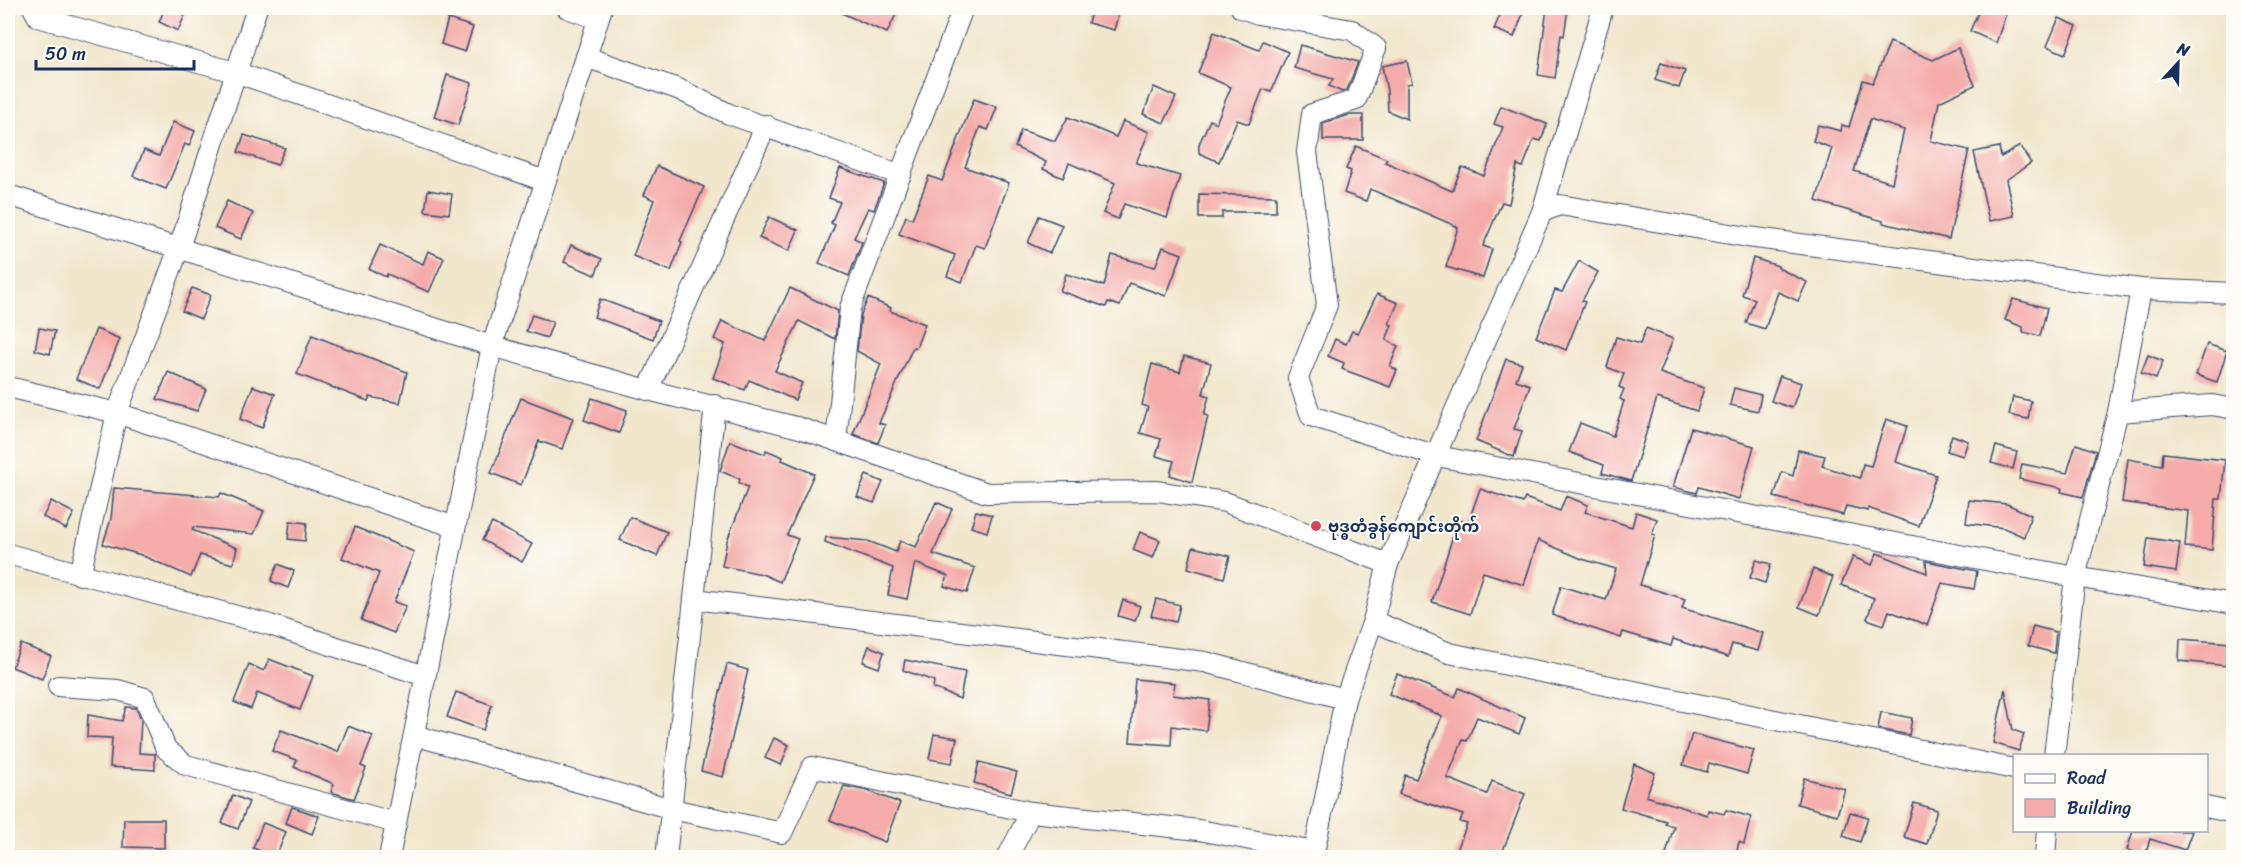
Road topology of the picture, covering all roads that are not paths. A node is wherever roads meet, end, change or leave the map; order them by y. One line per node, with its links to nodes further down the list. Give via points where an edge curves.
1 (33, 8): 9 (street, via 38,17)
2 (258, 8): 9 (street)
3 (567, 8): 7 (street)
4 (963, 8): 11 (street)
5 (1241, 8): 26 (street, via 1352,30 1376,48 1356,100 1312,114 1307,152 1327,305 1298,378 1311,416)
6 (1603, 8): 14 (street)
7 (600, 13): 8 (street)
8 (586, 57): 10 (street); 12 (street)
9 (238, 73): 12 (street); 15 (street)
10 (766, 125): 11 (street); 20 (street)
11 (901, 175): 25 (street, via 850,308)
12 (545, 181): 18 (street)
13 (8, 195): 15 (street)
14 (1542, 212): 16 (street, via 1560,205 1748,237); 26 (street)
15 (179, 248): 18 (street); 24 (street)
16 (2141, 289): 17 (street); 23 (street)
17 (2234, 293)
18 (492, 346): 20 (street); 27 (street)
19 (8, 387): 24 (street)
20 (648, 390): 21 (street)
21 (715, 405): 25 (street); 32 (street)
22 (2234, 409): 23 (street, via 2212,405)
23 (2118, 412): 31 (street)
24 (117, 413): 27 (street); 30 (street)
25 (836, 441): 29 (street, via 987,493 1157,491 1226,502)
26 (1437, 456): 29 (street); 31 (street)
27 (455, 528): 35 (street)
28 (8, 554): 30 (street)
29 (1388, 564): 34 (street)
30 (80, 575): 35 (street, via 270,625)
31 (2075, 577): 33 (street); 39 (street)
32 (694, 599): 37 (street, via 1205,662); 42 (street)
33 (2234, 604)
34 (1373, 621): 37 (street); 40 (street, via 1449,653)
35 (425, 676): 38 (street)
36 (58, 686): 45 (street, via 118,690 145,698 166,749 186,765)
37 (1345, 699): 47 (street)
38 (414, 735): 42 (street); 45 (street)
39 (2054, 754)
40 (2013, 769)
41 (2208, 807): 44 (street)
42 (672, 809): 43 (street, via 782,833 812,767); 49 (street)
43 (1031, 812): 47 (street, via 1199,830); 50 (street)
44 (2234, 813)
45 (396, 823): 48 (street)
46 (2047, 832): 51 (street)
47 (1313, 855)
48 (389, 858)
49 (666, 858)
50 (1007, 858)
51 (2045, 858)

